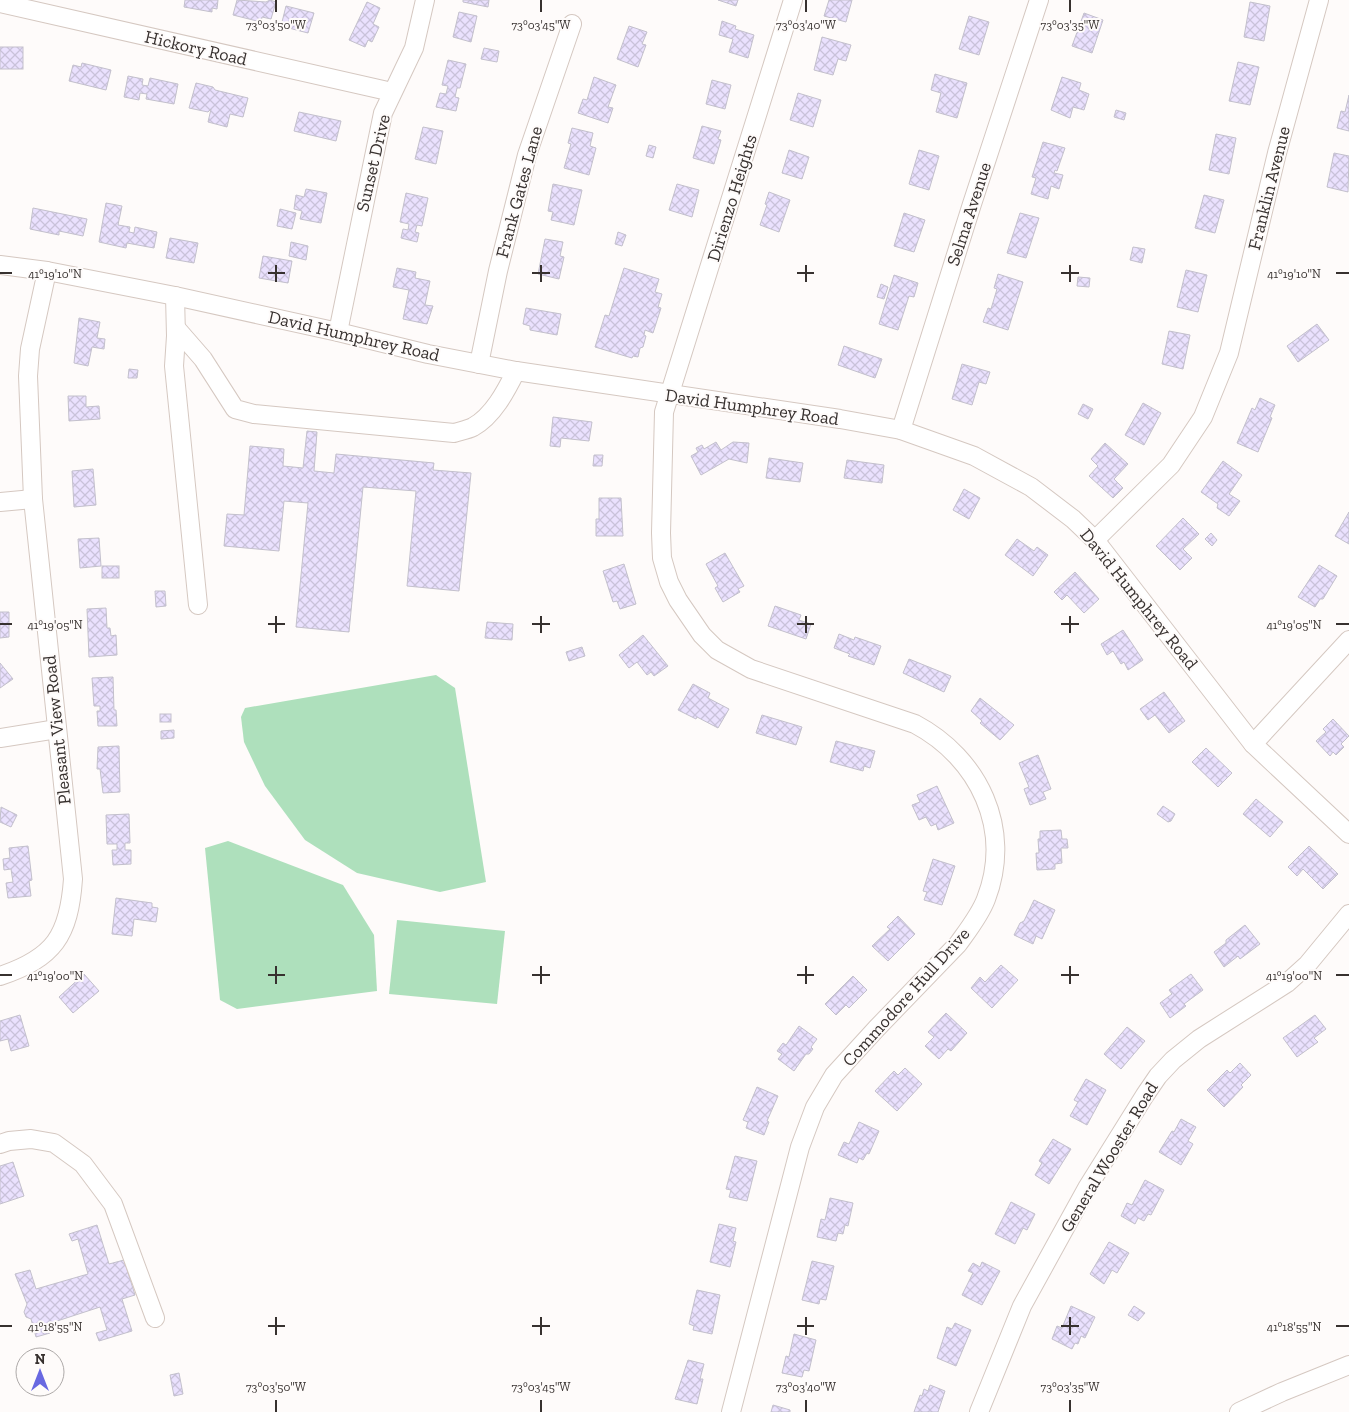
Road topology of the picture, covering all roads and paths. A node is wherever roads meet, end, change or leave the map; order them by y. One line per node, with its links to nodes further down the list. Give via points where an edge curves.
1 (425, 0): 7 (street, Sunset Drive, via 414,48)
2 (794, 0): 15 (street, Dirienzo Heights)
3 (1040, 0): 16 (street, Selma Avenue)
4 (1319, 0): 19 (street, Franklin Avenue, via 1277,153 1229,353 1203,417 1171,466)
5 (0, 3): 7 (street, Hickory Road)
6 (572, 24): 13 (street, Frank Gates Lane, via 527,155)
7 (392, 92): 12 (street, Sunset Drive, via 383,113)
8 (0, 265): 9 (street, David Humphrey Road)
9 (47, 271): 10 (street, David Humphrey Road); 17 (street, Pleasant View Road, via 30,349 28,376)
10 (175, 296): 11 (street); 12 (street, David Humphrey Road)
11 (176, 328): 14 (street, via 203,359 235,409 254,414 454,433 473,427 489,414 506,392); 20 (street, via 174,366)
12 (338, 332): 13 (street, David Humphrey Road)
13 (479, 364): 14 (street, David Humphrey Road)
14 (516, 371): 15 (street, David Humphrey Road)
15 (670, 395): 16 (street, David Humphrey Road); 31 (street, Commodore Hull Drive, via 664,412 662,558 678,600 702,635 717,650 751,669 915,724 934,734 965,764 975,779 987,805 994,836 991,884 974,922 958,944 844,1063 815,1106 800,1147)
16 (901, 430): 19 (street, David Humphrey Road, via 974,456 1031,487 1073,518)
17 (33, 499): 18 (street); 22 (street, Pleasant View Road)
18 (0, 502)
19 (1095, 540): 24 (street, David Humphrey Road)
20 (198, 605)
21 (1349, 640): 24 (street)
22 (57, 729): 23 (street); 27 (street, Pleasant View Road, via 73,879 68,918 45,955)
23 (0, 738)
24 (1253, 744): 25 (street, David Humphrey Road)
25 (1349, 834)
26 (1349, 914): 32 (street, General Wooster Road, via 1287,984 1199,1039 1173,1060 1154,1082 1087,1188 1022,1306)
27 (0, 976)
28 (0, 1144): 29 (street, via 31,1139 54,1143 83,1164 113,1204)
29 (155, 1318)
30 (1349, 1365): 33 (street)
31 (731, 1412)
32 (979, 1412)
33 (1238, 1412)

